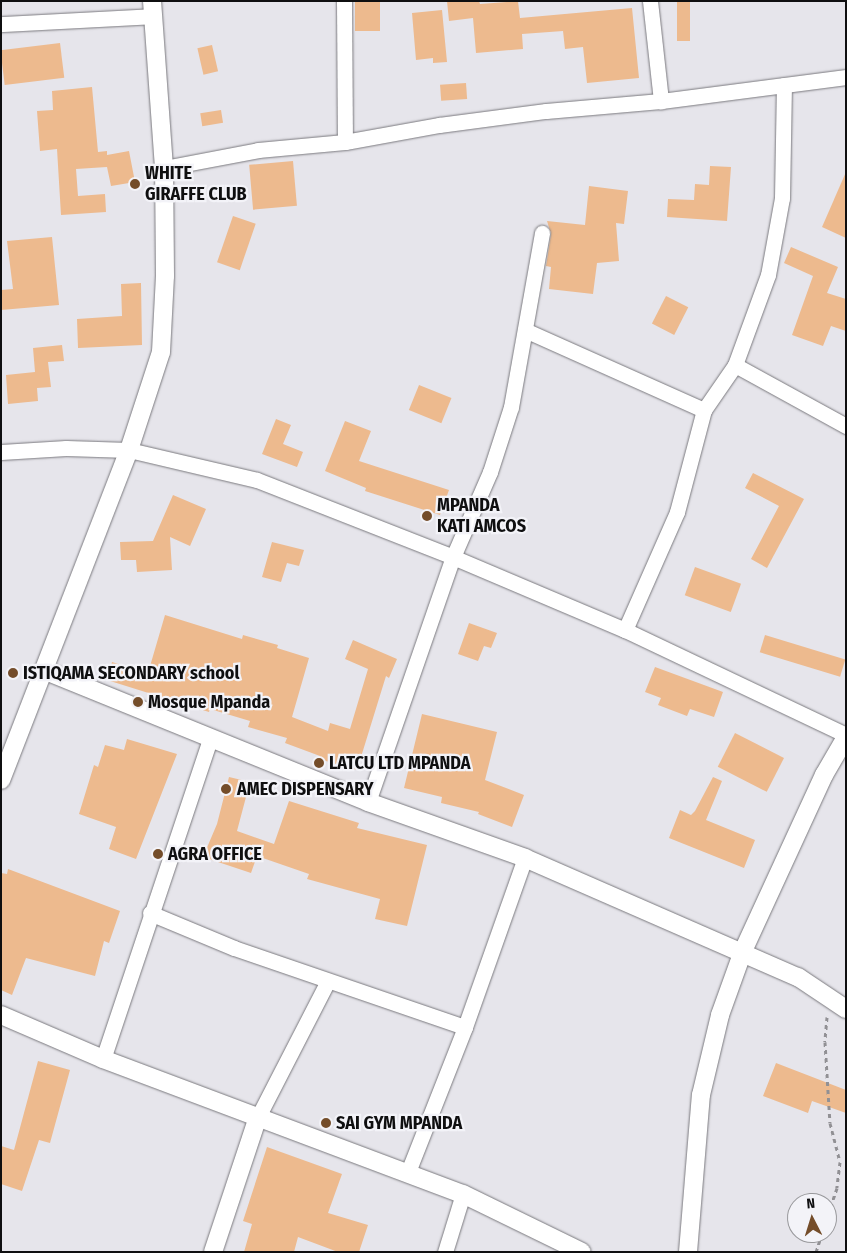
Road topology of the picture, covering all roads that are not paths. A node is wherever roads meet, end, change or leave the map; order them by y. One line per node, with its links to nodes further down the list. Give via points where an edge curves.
1 (344, 1): 8 (street)
2 (650, 1): 7 (street)
3 (152, 8): 4 (street); 9 (street)
4 (1, 24)
5 (846, 77): 6 (street)
6 (784, 86): 7 (street); 12 (street, via 782,198 777,227 768,275)
7 (661, 101): 8 (street, via 546,110 439,124)
8 (345, 142): 9 (street, via 258,150)
9 (164, 168): 15 (street, via 165,276 161,352)
10 (542, 233): 11 (street)
11 (527, 332): 13 (street); 17 (street, via 508,416 490,472)
12 (735, 365): 13 (street); 14 (street)
13 (704, 410): 18 (street, via 677,512)
14 (846, 426)
15 (129, 450): 16 (street, via 66,448); 17 (street, via 257,480); 19 (street)
16 (1, 452)
17 (453, 557): 18 (street); 23 (street)
18 (626, 630): 20 (street)
19 (46, 671): 21 (street); 22 (street)
20 (846, 736): 26 (street, via 824,775)
21 (210, 738): 23 (street); 25 (street)
22 (1, 780)
23 (368, 802): 24 (street)
24 (524, 858): 26 (street); 30 (street)
25 (150, 912): 27 (street); 31 (street)
26 (743, 951): 28 (street, via 798,977); 38 (street, via 720,1015 701,1095)
27 (328, 981): 30 (street); 32 (street)
28 (838, 1004)
29 (1, 1015): 31 (street)
30 (465, 1027): 33 (street)
31 (103, 1059): 32 (street)
32 (258, 1117): 33 (street); 35 (street)
33 (408, 1172): 34 (street)
34 (464, 1194): 36 (street); 37 (street)
35 (213, 1252)
36 (445, 1252)
37 (582, 1252)
38 (688, 1252)

